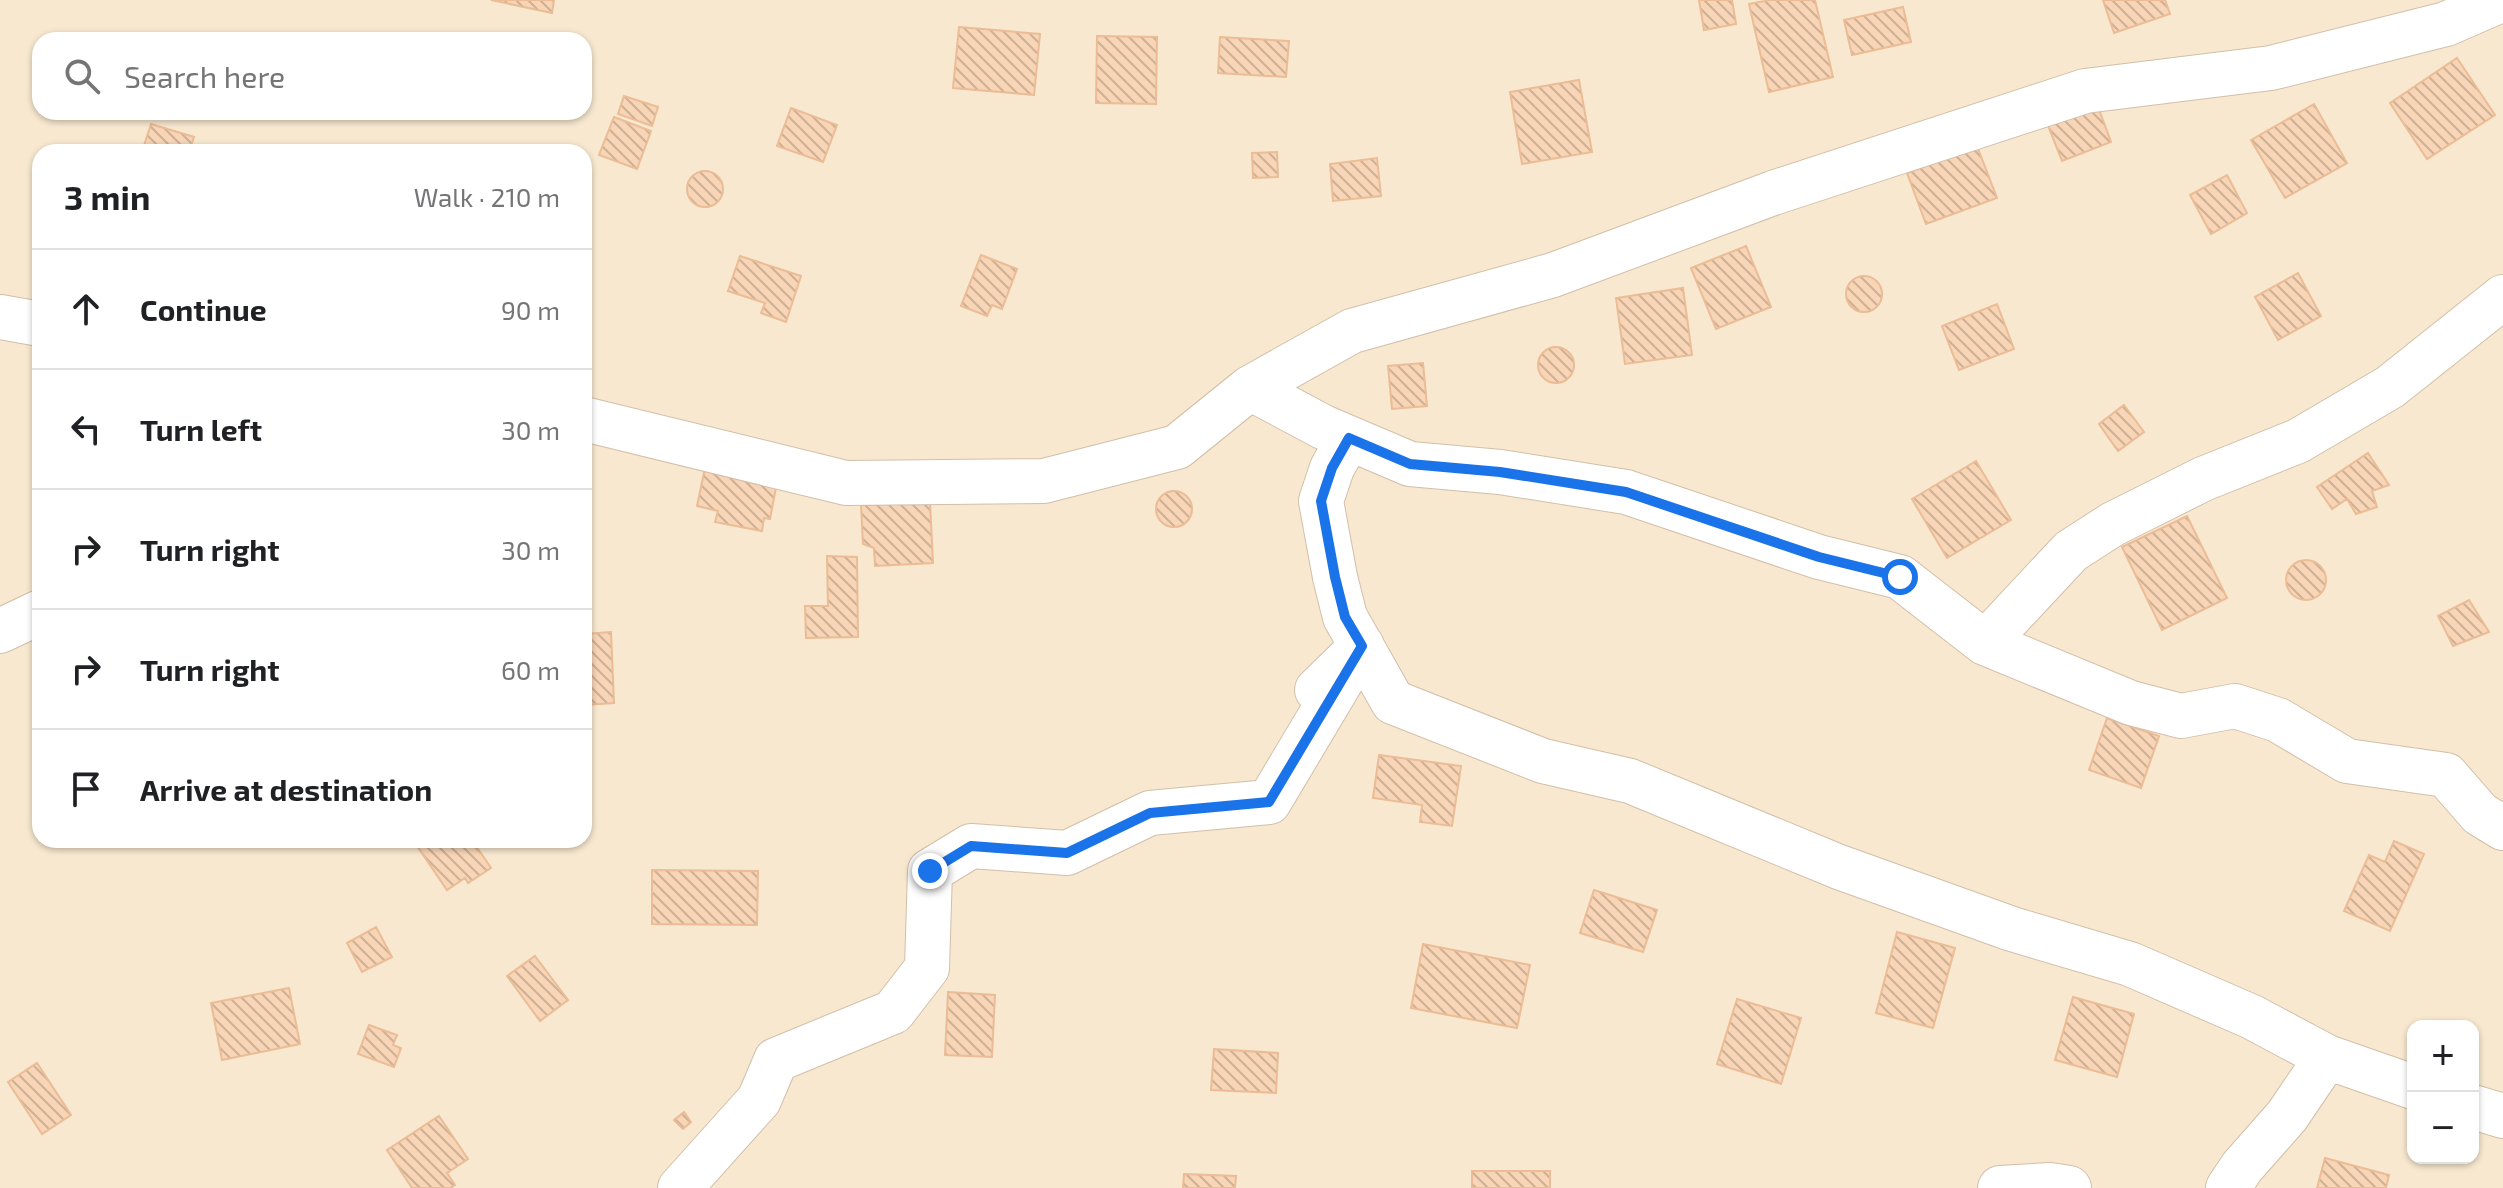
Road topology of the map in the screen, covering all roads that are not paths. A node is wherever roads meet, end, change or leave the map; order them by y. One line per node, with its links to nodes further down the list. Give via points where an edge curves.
1 (2501, 0): 5 (street, via 2446,24 2271,68 2085,91 1773,193 1553,275 1352,331)
2 (2503, 297): 10 (street, via 2377,394 2298,441 2203,479 2071,551)
3 (0, 317): 4 (street)
4 (32, 323)
5 (1250, 388): 6 (street, via 1177,447 1044,481 846,483); 7 (street)
6 (592, 421)
7 (1349, 438): 10 (street, via 1410,464 1626,492 1819,557 1900,577); 11 (street, via 1321,501 1345,617)
8 (32, 616): 9 (street)
9 (0, 631)
10 (1985, 643): 13 (street, via 2131,703 2181,716 2235,706 2278,720 2347,761 2446,775 2480,814)
11 (1362, 646): 12 (street); 14 (street, via 1393,702 1415,712 1543,761 1630,781 1839,867 2012,929 2130,964 2252,1017); 18 (street, via 1269,802 1150,813 1067,853 971,846 930,871 927,968 902,1001 893,1012 776,1060 759,1100)
12 (1317, 690)
13 (2503, 828)
14 (2327, 1057): 15 (street); 21 (street)
15 (2407, 1085)
16 (2479, 1109): 17 (street)
17 (2503, 1116)
18 (680, 1188)
19 (2000, 1188): 20 (street)
20 (2069, 1188)
21 (2228, 1188)

